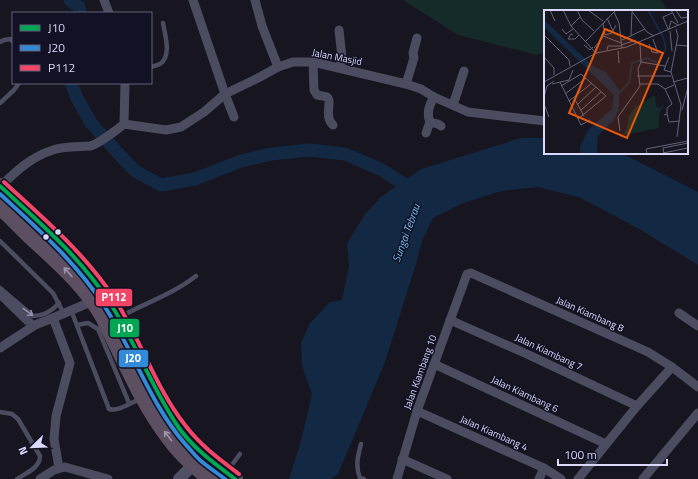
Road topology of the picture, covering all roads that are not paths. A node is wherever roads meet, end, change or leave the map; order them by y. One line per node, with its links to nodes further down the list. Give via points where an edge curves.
1 (104, 0): 4 (street)
2 (193, 0): 18 (street)
3 (255, 0): 12 (street)
4 (109, 12)
5 (163, 23): 11 (lane, via 167,45 165,58 160,64)
6 (339, 30): 13 (street, via 342,57)
7 (417, 38): 17 (street)
8 (12, 40): 9 (lane)
9 (0, 42)
10 (312, 62): 12 (street, Jalan Masjid, via 292,62); 13 (street, Jalan Masjid); 26 (street, via 314,90 317,95 328,98 328,116)
11 (152, 67)
12 (278, 67): 18 (street, Jalan Masjid)
13 (340, 68): 17 (street, Jalan Masjid)
14 (464, 71): 21 (street)
15 (18, 84): 20 (lane)
16 (125, 84): 25 (street)
17 (406, 84): 19 (street, Jalan Masjid)
18 (224, 94): 22 (street); 25 (street, Jalan Masjid, via 181,128 166,130)
19 (434, 97): 21 (street, Jalan Masjid); 24 (street, via 430,104)
20 (0, 103)
21 (453, 105): 23 (street, Jalan Masjid, via 468,112)
22 (234, 117)
23 (544, 121)
24 (430, 122): 27 (street); 28 (street)
25 (124, 124): 29 (street, via 92,146 55,149 28,161)
26 (333, 124)
27 (441, 126)
28 (426, 133)
29 (0, 187): 41 (highway, via 62,243 88,273)
30 (0, 207): 36 (highway, one-way to 30, via 56,259)
31 (0, 241): 37 (lane, via 53,293)
32 (467, 274): 42 (street, Jalan Kiambang 10); 48 (street, Jalan Kiambang 8, via 471,273 604,332 648,352)
33 (196, 276): 41 (lane, via 164,296)
34 (0, 288): 37 (lane, one-way to 37, via 33,316 48,313)
35 (0, 294): 44 (street)
36 (94, 301): 38 (street); 50 (highway)
37 (59, 303): 38 (lane)
38 (68, 312): 40 (street); 43 (lane)
39 (679, 313): 45 (street)
40 (54, 318): 44 (street); 60 (street, via 70,363 56,416 54,439)
41 (119, 318): 63 (highway, via 160,398 180,429 204,456)
42 (450, 320): 47 (street, Jalan Kiambang 10); 51 (street, Jalan Kiambang 7)
43 (77, 325): 50 (lane, via 88,323 98,329); 50 (lane, via 109,409 121,408)
44 (32, 326): 46 (street)
45 (698, 326)
46 (0, 348)
47 (434, 364): 52 (street, Jalan Kiambang 10); 56 (street, Jalan Kiambang 6)
48 (672, 367): 49 (street, Jalan Kiambang 8); 51 (street)
49 (698, 387)
50 (137, 400): 59 (highway, one-way to 50)
51 (637, 406): 56 (street)
52 (417, 411): 58 (street, Jalan Kiambang 10); 61 (street, Jalan Kiambang 4)
53 (0, 412): 64 (lane, via 12,414 18,419 40,456 36,467)
54 (698, 413): 75 (street)
55 (361, 444): 69 (lane, via 357,462 360,478)
56 (606, 444): 74 (street)
57 (240, 454): 63 (lane)
58 (402, 459): 70 (street, Jalan Kiambang 10); 71 (street)
59 (194, 466): 67 (street); 68 (highway)
60 (58, 468): 62 (street, via 65,467); 65 (street)
61 (544, 468): 72 (street); 73 (street, Jalan Kiambang 4)
62 (87, 476): 66 (street)
63 (231, 476)
64 (17, 479)
65 (40, 479)
66 (108, 479)
67 (179, 479)
68 (210, 479)
69 (364, 479)
70 (397, 479)
71 (447, 479)
72 (539, 479)
73 (561, 479)
74 (578, 479)
75 (643, 479)

